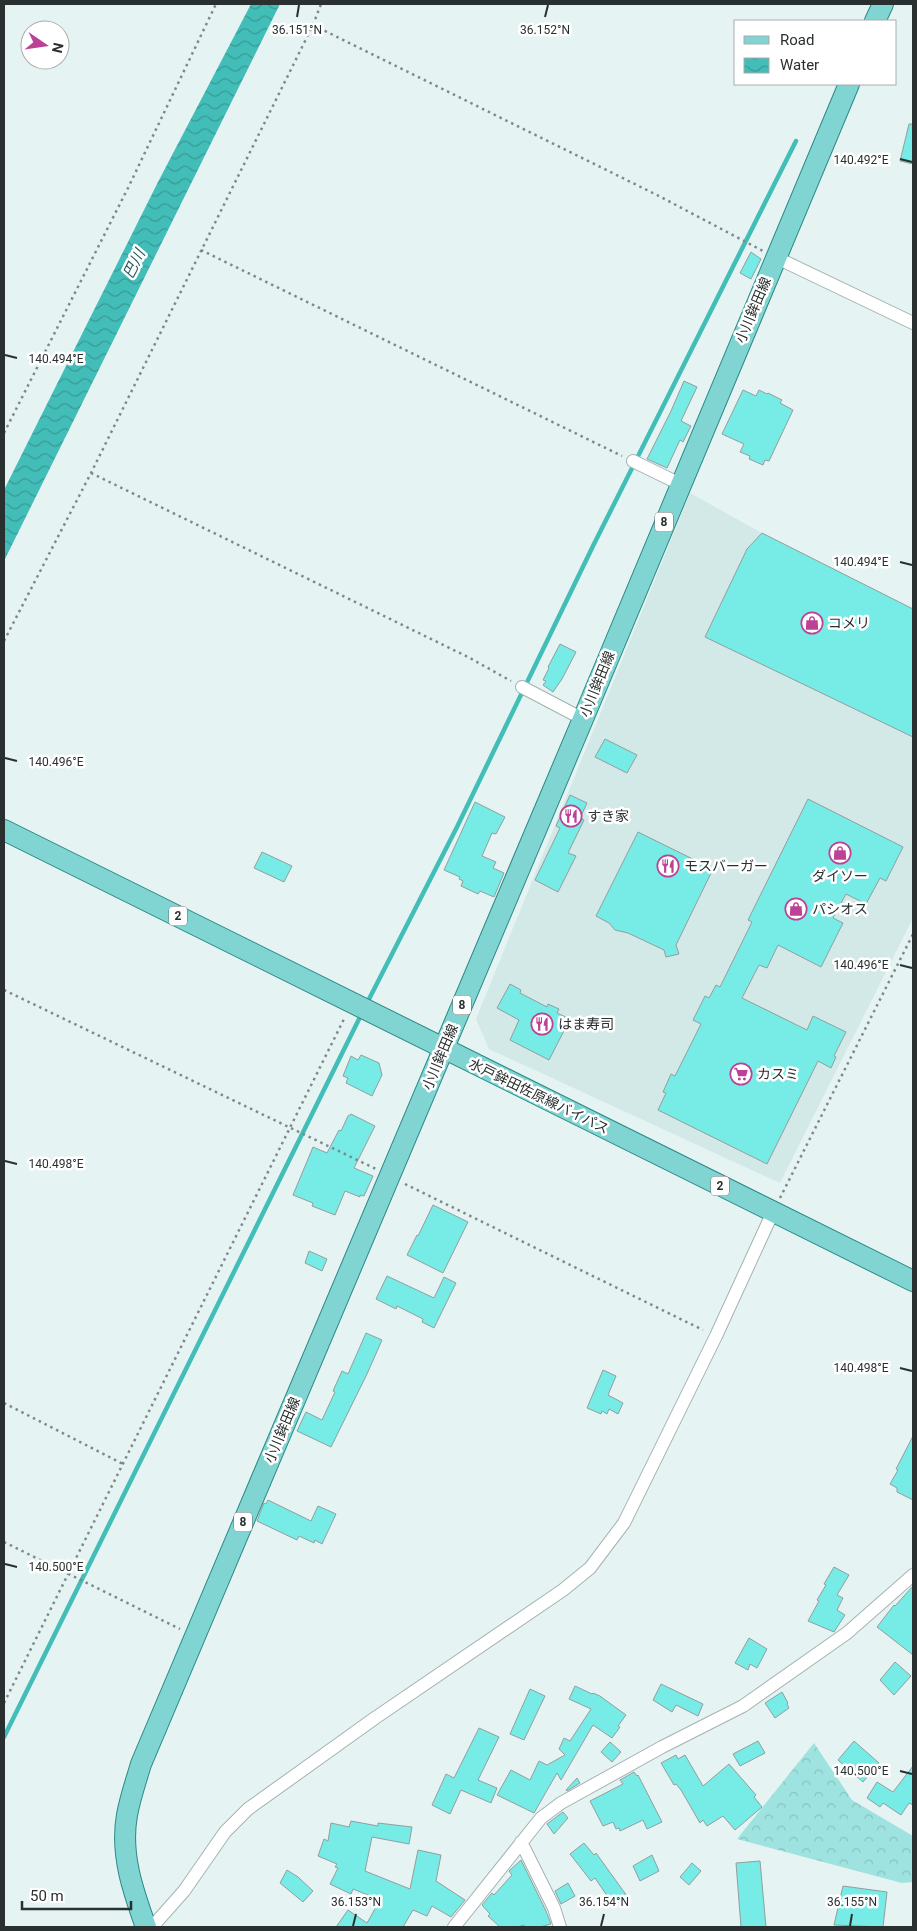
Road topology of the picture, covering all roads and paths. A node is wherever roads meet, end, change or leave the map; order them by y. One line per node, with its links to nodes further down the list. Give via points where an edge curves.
1 (216, 4): 11 (path, via 128,188)
2 (321, 4): 5 (path)
3 (882, 4): 4 (main road)
4 (875, 20)
5 (313, 25): 7 (path); 8 (path)
6 (849, 85): 9 (main road, 小川鉾田線 / 8)
7 (750, 244)
8 (201, 250): 13 (path); 14 (path)
9 (776, 257): 10 (street); 15 (main road, 小川鉾田線 / 8)
10 (913, 323)
11 (6, 426): 12 (path)
12 (4, 433)
13 (636, 463): 15 (street)
14 (91, 473): 16 (path); 17 (path)
15 (680, 484): 18 (main road, 小川鉾田線 / 8)
16 (4, 641)
17 (526, 688): 18 (street)
18 (583, 719): 23 (main road, 小川鉾田線 / 8)
19 (4, 830): 22 (main road, 水戸鉾田佐原線バイパス / 2)
20 (913, 934): 26 (path)
21 (4, 990): 24 (path)
22 (361, 1008): 23 (main road, 水戸鉾田佐原線バイパス / 2); 24 (path)
23 (443, 1049): 25 (main road, 小川鉾田線 / 8); 26 (main road, 水戸鉾田佐原線バイパス / 2)
24 (289, 1128): 25 (path); 30 (path)
25 (389, 1176): 28 (path); 34 (main road, 小川鉾田線 / 8)
26 (773, 1212): 27 (main road, 水戸鉾田佐原線バイパス / 2); 28 (street)
27 (913, 1281)
28 (716, 1336): 38 (street, via 624,1523 590,1568 248,1809 225,1832 184,1891)
29 (4, 1403): 30 (path)
30 (122, 1464): 32 (path)
31 (4, 1542): 32 (path)
32 (68, 1574): 34 (path); 35 (path)
33 (913, 1575): 36 (street, via 847,1633 744,1706 561,1803 541,1818)
34 (195, 1636): 37 (main road, 小川鉾田線 / 8, via 141,1764 127,1815 126,1861)
35 (4, 1703)
36 (521, 1842): 39 (street); 40 (street)
37 (146, 1927)
38 (152, 1927)
39 (454, 1927)
40 (560, 1927)

